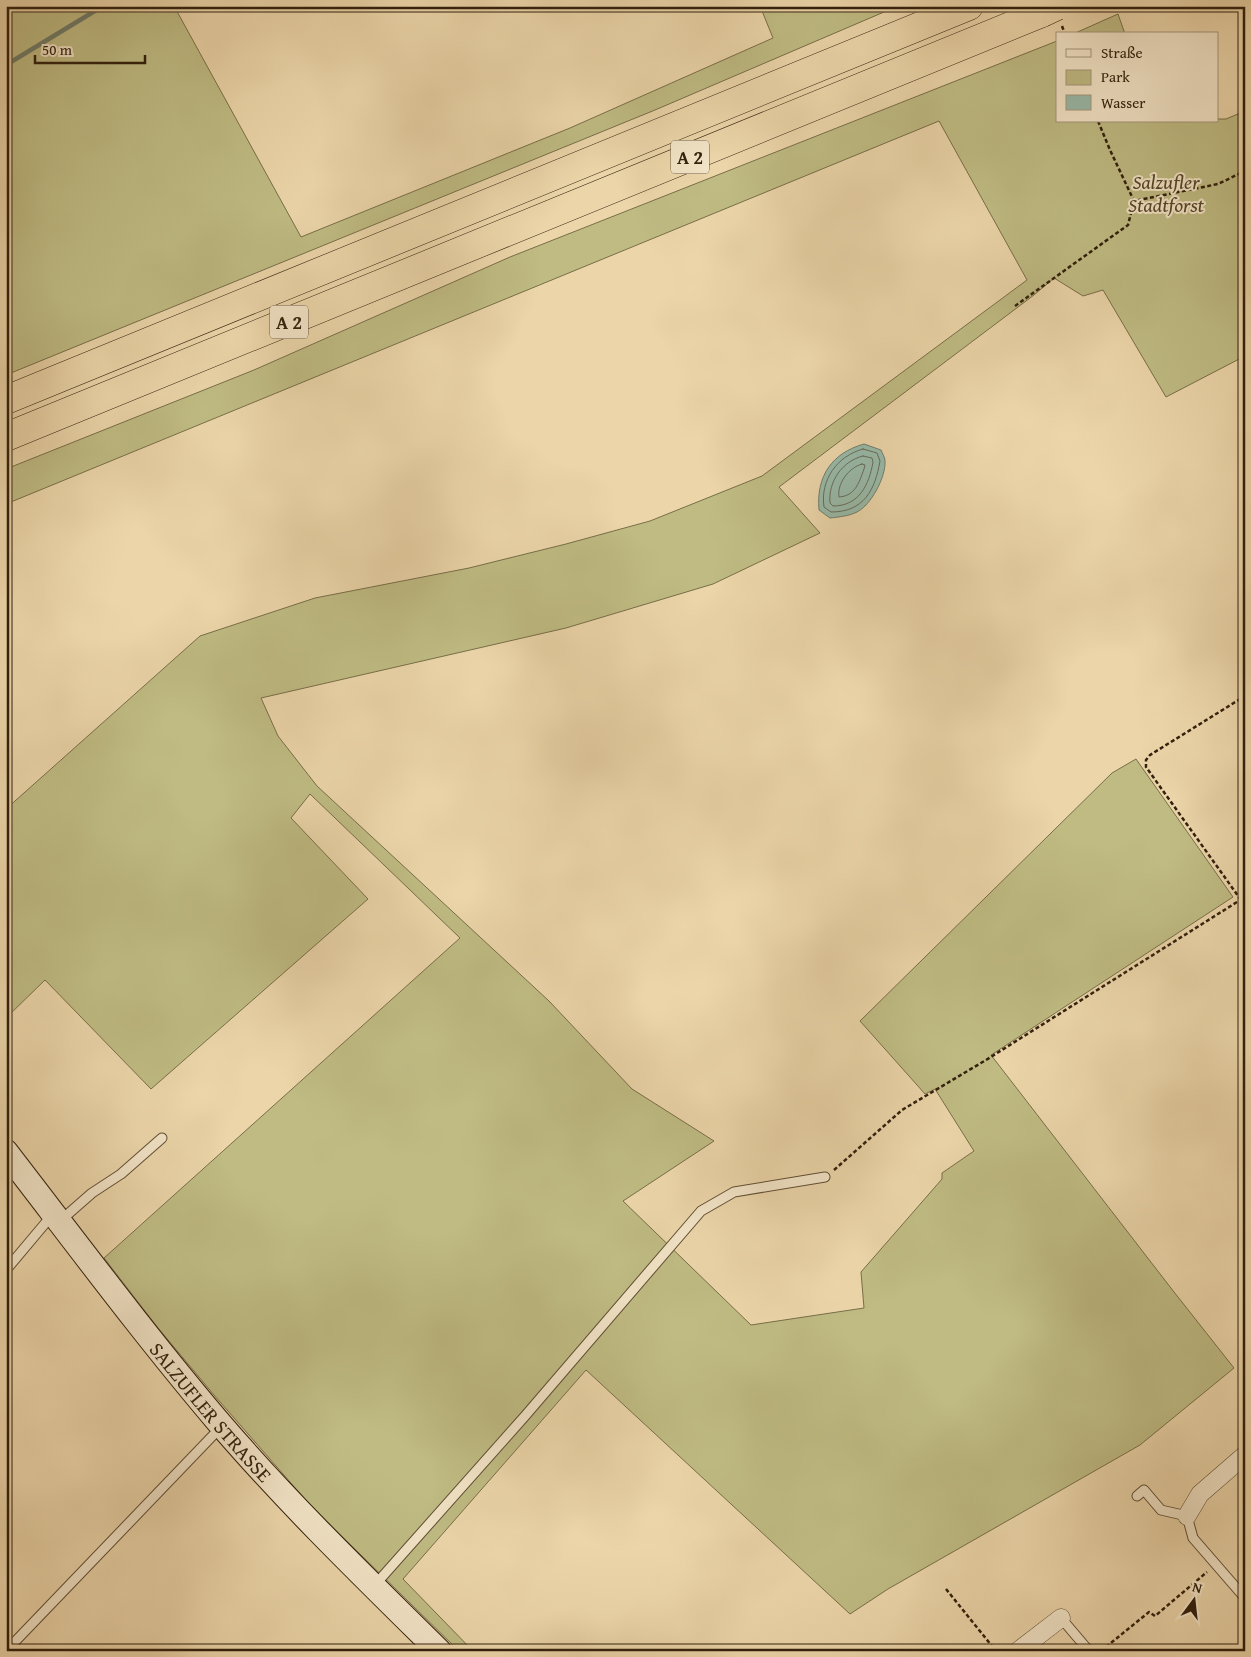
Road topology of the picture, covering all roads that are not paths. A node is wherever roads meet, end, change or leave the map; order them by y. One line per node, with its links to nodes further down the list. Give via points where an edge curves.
1 (969, 6): 3 (highway, A 2)
2 (1049, 9): 4 (highway, A 2)
3 (6, 400)
4 (6, 437)
5 (162, 1138): 8 (lane, via 121,1174)
6 (6, 1152): 8 (main road, SALZUFLER STRASSE)
7 (825, 1177): 14 (lane, via 734,1192 701,1211)
8 (56, 1217): 9 (lane); 10 (main road, SALZUFLER STRASSE)
9 (6, 1270)
10 (222, 1426): 14 (main road, SALZUFLER STRASSE); 17 (lane)
11 (1245, 1455): 13 (street, via 1200,1494)
12 (1137, 1496): 13 (lane, via 1144,1490 1161,1510)
13 (1187, 1516): 15 (lane, via 1192,1538)
14 (374, 1587): 18 (main road, SALZUFLER STRASSE)
15 (1245, 1598)
16 (1061, 1618): 19 (street); 20 (lane)
17 (6, 1651)
18 (439, 1651)
19 (1018, 1651)
20 (1089, 1651)

